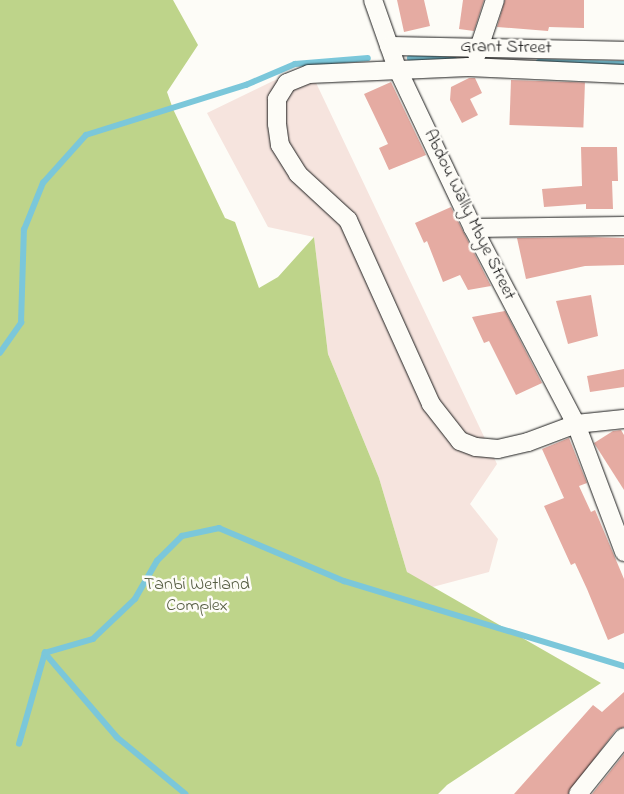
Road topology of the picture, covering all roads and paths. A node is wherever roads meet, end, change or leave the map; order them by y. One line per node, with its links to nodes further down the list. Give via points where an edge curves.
1 (373, 0): 3 (street, Abdou Wally Mbye Street)
2 (495, 0): 4 (street)
3 (389, 46): 4 (street, Grant Street); 7 (street, Abdou Wally Mbye Street)
4 (482, 46): 5 (street, Grant Street); 6 (street)
5 (624, 51)
6 (468, 67): 7 (street, Grant Street); 8 (street, Grant Street)
7 (397, 68): 10 (street, Abdou Wally Mbye Street); 12 (street, Grant Street, via 309,74 287,83 277,98 280,145 298,174 348,220 431,404 460,441 476,447 498,449)
8 (624, 74)
9 (624, 226): 10 (street)
10 (473, 228): 12 (street, Abdou Wally Mbye Street)
11 (624, 419): 12 (street, Grant Street)
12 (576, 424): 13 (street, Abdou Wally Mbye Street)
13 (624, 552)
14 (624, 737): 15 (street)
15 (578, 794)

